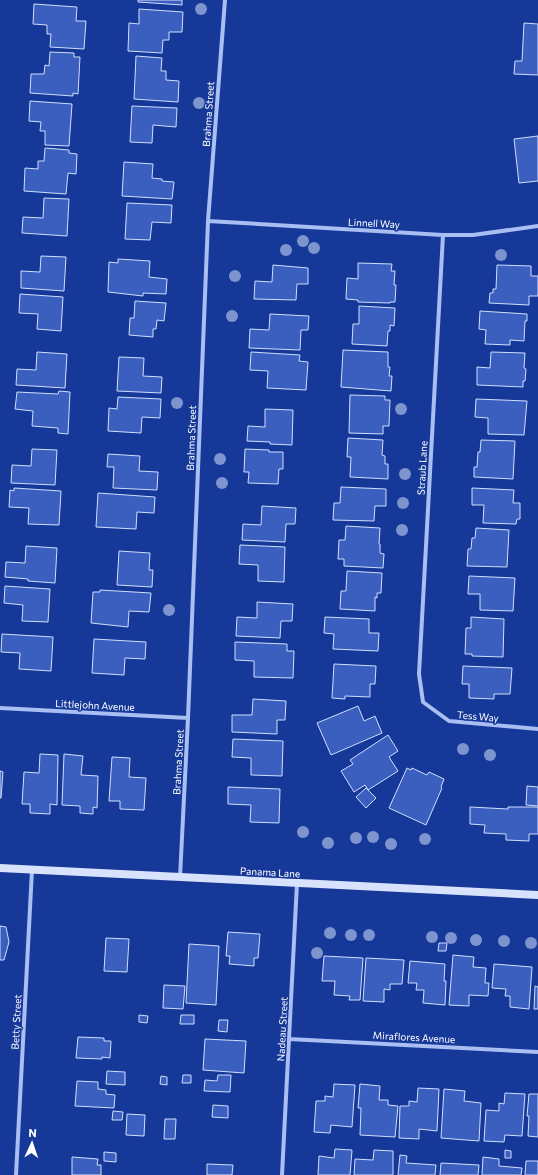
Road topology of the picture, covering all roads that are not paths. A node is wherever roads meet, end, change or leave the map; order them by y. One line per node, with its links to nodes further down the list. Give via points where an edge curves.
1 (225, 0): 2 (street, Brahma Street)
2 (208, 221): 4 (street, Linnell Way); 7 (street, Brahma Street)
3 (538, 226): 4 (street, Linnell Way)
4 (444, 235): 5 (street, Straub Lane, via 419,674)
5 (423, 702): 8 (street, Tess Way, via 449,721)
6 (0, 708): 7 (street, Littlejohn Avenue)
7 (188, 718): 11 (street, Brahma Street)
8 (538, 729)
9 (0, 868): 10 (main road, Panama Lane)
10 (32, 870): 11 (main road, Panama Lane); 16 (street, Betty Street)
11 (180, 877): 12 (main road, Panama Lane)
12 (297, 883): 13 (main road, Panama Lane); 14 (street, Nadeau Street)
13 (538, 895)
14 (289, 1039): 15 (street, Miraflores Avenue); 17 (street, Nadeau Street)
15 (538, 1052)
16 (16, 1175)
17 (282, 1175)

